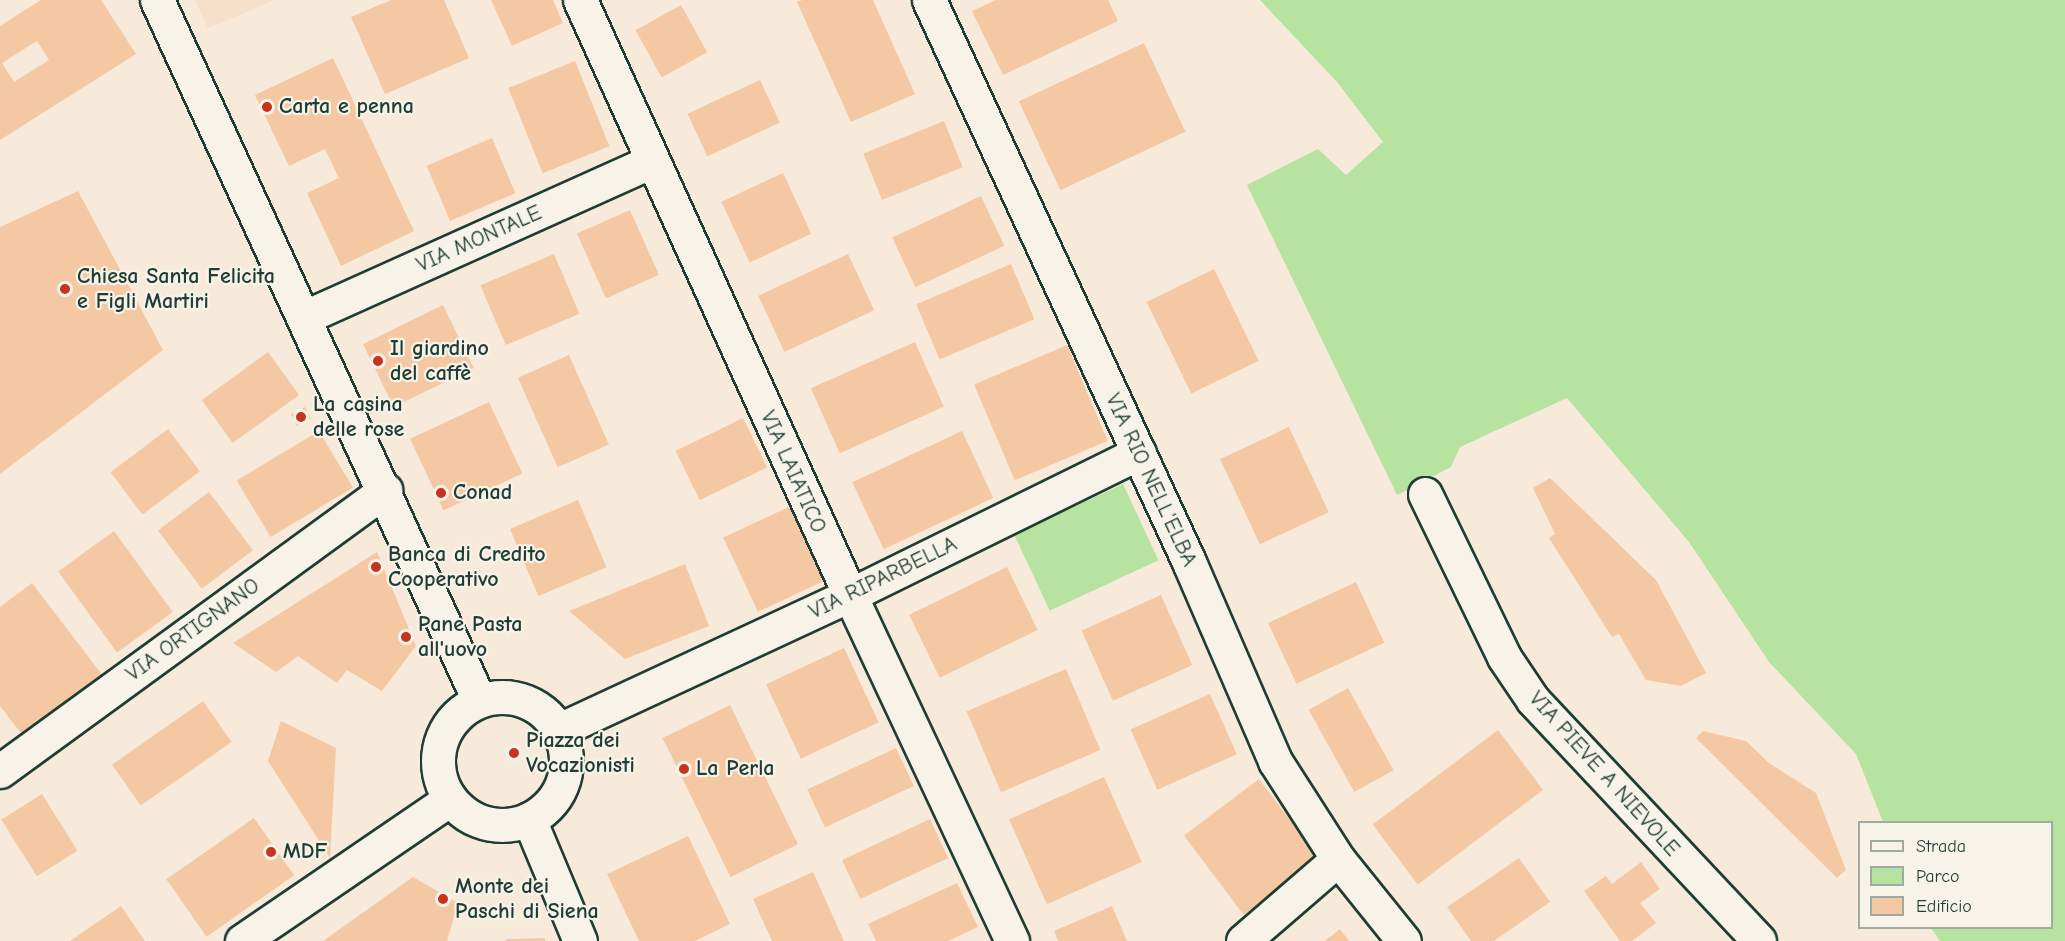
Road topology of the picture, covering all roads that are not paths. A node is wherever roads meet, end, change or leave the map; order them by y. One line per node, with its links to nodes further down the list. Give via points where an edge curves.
1 (158, 0): 5 (street)
2 (579, 0): 4 (street, VIA LAIATICO)
3 (929, 0): 6 (street, VIA RIO NELL'ELBA)
4 (652, 161): 5 (street, VIA MONTALE); 9 (street, VIA LAIATICO)
5 (305, 317): 7 (street)
6 (1139, 453): 9 (street, VIA RIPARBELLA); 15 (street, VIA RIO NELL'ELBA, via 1275,761)
7 (386, 490): 10 (street); 12 (street, VIA ORTIGNANO)
8 (1425, 494): 21 (street, VIA PIEVE A NIEVOLE, via 1504,657 1533,700)
9 (850, 595): 11 (street, VIA RIPARBELLA); 18 (street, VIA LAIATICO)
10 (479, 700): 11 (street, via 510,697 530,702 546,713); 13 (street, via 454,717 442,736 437,757 440,779)
11 (559, 730): 14 (street, via 566,749 566,770 560,790 548,806)
12 (0, 771)
13 (450, 799): 14 (street, via 478,821 514,825); 16 (street)
14 (529, 819): 17 (street, via 555,890)
15 (1338, 859): 19 (street); 20 (street, VIA RIO NELL'ELBA)
16 (242, 941)
17 (580, 941)
18 (1012, 941)
19 (1243, 941)
20 (1404, 941)
21 (1759, 941)

